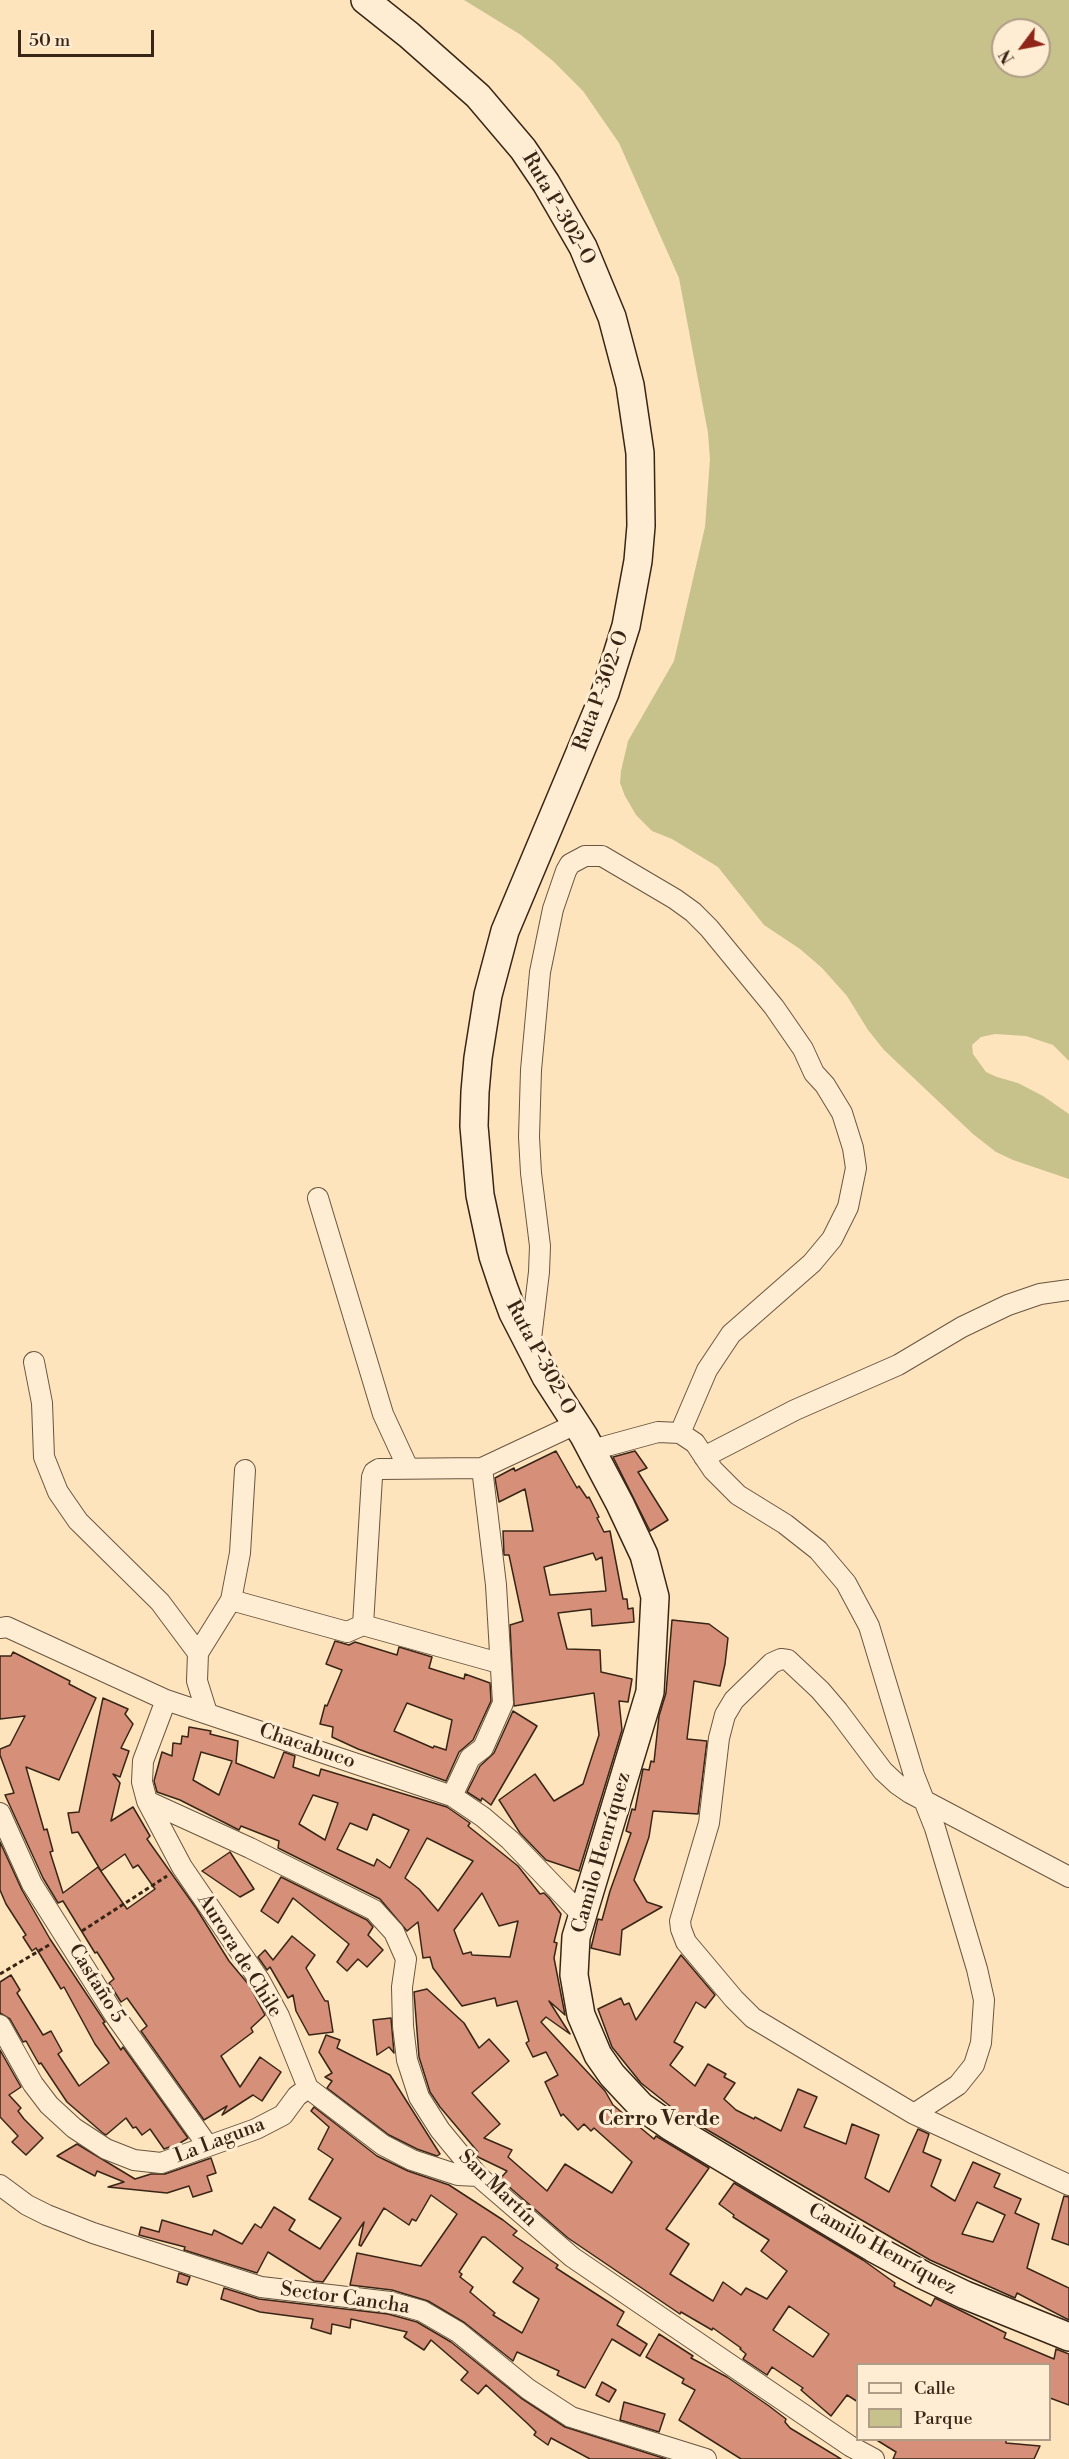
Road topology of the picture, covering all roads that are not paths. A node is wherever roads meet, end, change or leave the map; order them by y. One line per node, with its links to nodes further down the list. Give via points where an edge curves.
1 (365, 0): 4 (street, Ruta P-302-O, via 478,96 546,183 583,247 612,317 637,422 641,526 626,626 605,693 505,932 488,995 478,1058 474,1126 480,1196 493,1256)
2 (318, 1198): 9 (street, via 383,1414)
3 (1069, 1290): 8 (street, via 1040,1294 1008,1305 898,1365 795,1410)
4 (530, 1347): 6 (street, via 540,1246 531,1173 530,1115 540,972 553,909 566,871 570,864 585,856 602,856 693,912 774,1007 842,1113 856,1168 848,1208 832,1239 812,1263 743,1321 720,1348); 7 (street, Ruta P-302-O)
5 (34, 1362): 15 (street, via 42,1403 44,1457 58,1492 78,1521 160,1602)
6 (680, 1433): 7 (street); 8 (street, via 695,1443)
7 (584, 1437): 10 (street); 24 (street, Camilo Henríquez, via 644,1555 655,1597 650,1692)
8 (704, 1457): 20 (street, via 738,1495 818,1550 846,1583 879,1652)
9 (408, 1468): 10 (street); 14 (street, via 379,1468 372,1477)
10 (482, 1468): 16 (street, via 496,1585)
11 (245, 1470): 12 (street, via 240,1553)
12 (231, 1600): 14 (street, via 347,1632); 15 (street)
13 (2, 1623): 17 (street, Chacabuco)
14 (363, 1625): 16 (street)
15 (198, 1653): 18 (street, via 197,1681)
16 (499, 1663): 19 (street, via 503,1703 483,1748 470,1758)
17 (166, 1700): 18 (street, Chacabuco); 21 (street, Aurora de Chile, via 143,1761 142,1782)
18 (207, 1713): 19 (street, Chacabuco)
19 (452, 1796): 24 (street, Chacabuco, via 510,1840)
20 (924, 1800): 23 (street); 27 (street, via 977,1969 984,2014 978,2054 967,2076); 27 (street, via 883,1771 805,1675 788,1660 776,1660 734,1700 723,1721 709,1823 680,1921 686,1942 753,2018)
21 (147, 1801): 26 (street, Aurora de Chile, via 182,1867 260,1981 279,2016); 29 (street, San Martín, via 374,1910 394,1932 406,1959 403,2026 407,2060 419,2097)
22 (0, 1813): 28 (street, Castaño 5, via 32,1884 114,2014)
23 (1069, 1877)
24 (582, 1915): 32 (street, Camilo Henríquez, via 574,1956 581,2015 598,2055 641,2106 873,2248 965,2295)
25 (0, 2025): 28 (street, La Laguna, via 49,2105 105,2149 134,2160 161,2163)
26 (308, 2088): 28 (street, La Laguna, via 283,2115); 29 (street, via 383,2145 412,2160 458,2175)
27 (914, 2114): 31 (street)
28 (208, 2146)
29 (478, 2176): 34 (street, San Martín, via 572,2257)
30 (0, 2185): 33 (street, Sector Cancha, via 47,2215 244,2282 390,2302 422,2311 458,2332 528,2389 571,2417)
31 (1069, 2185)
32 (1069, 2337)
33 (706, 2459)
34 (874, 2459)

